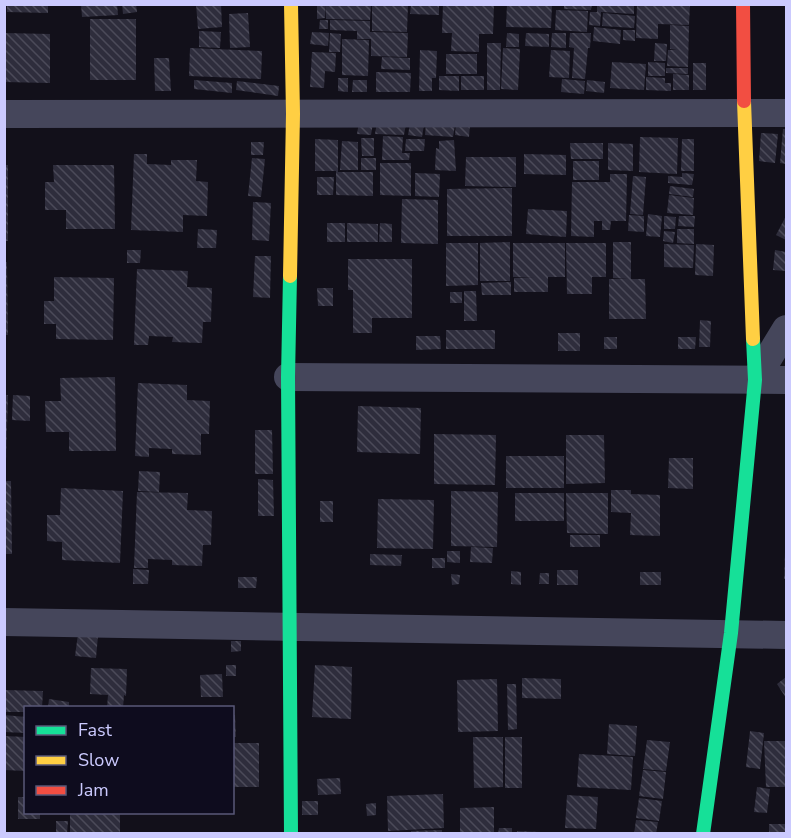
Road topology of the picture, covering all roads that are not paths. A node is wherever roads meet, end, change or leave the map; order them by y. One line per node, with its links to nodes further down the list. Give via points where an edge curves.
1 (291, 4): 6 (street)
2 (743, 4): 3 (street)
3 (744, 113): 4 (street); 6 (street); 9 (street)
4 (786, 113)
5 (4, 114): 6 (street)
6 (293, 114): 8 (street)
7 (786, 329): 9 (street)
8 (288, 377): 9 (street); 12 (street)
9 (755, 380): 10 (street); 13 (street)
10 (786, 380)
11 (4, 622): 12 (street)
12 (288, 626): 13 (street); 15 (street)
13 (730, 633): 14 (street); 16 (street)
14 (786, 635)
15 (291, 834)
16 (704, 834)

